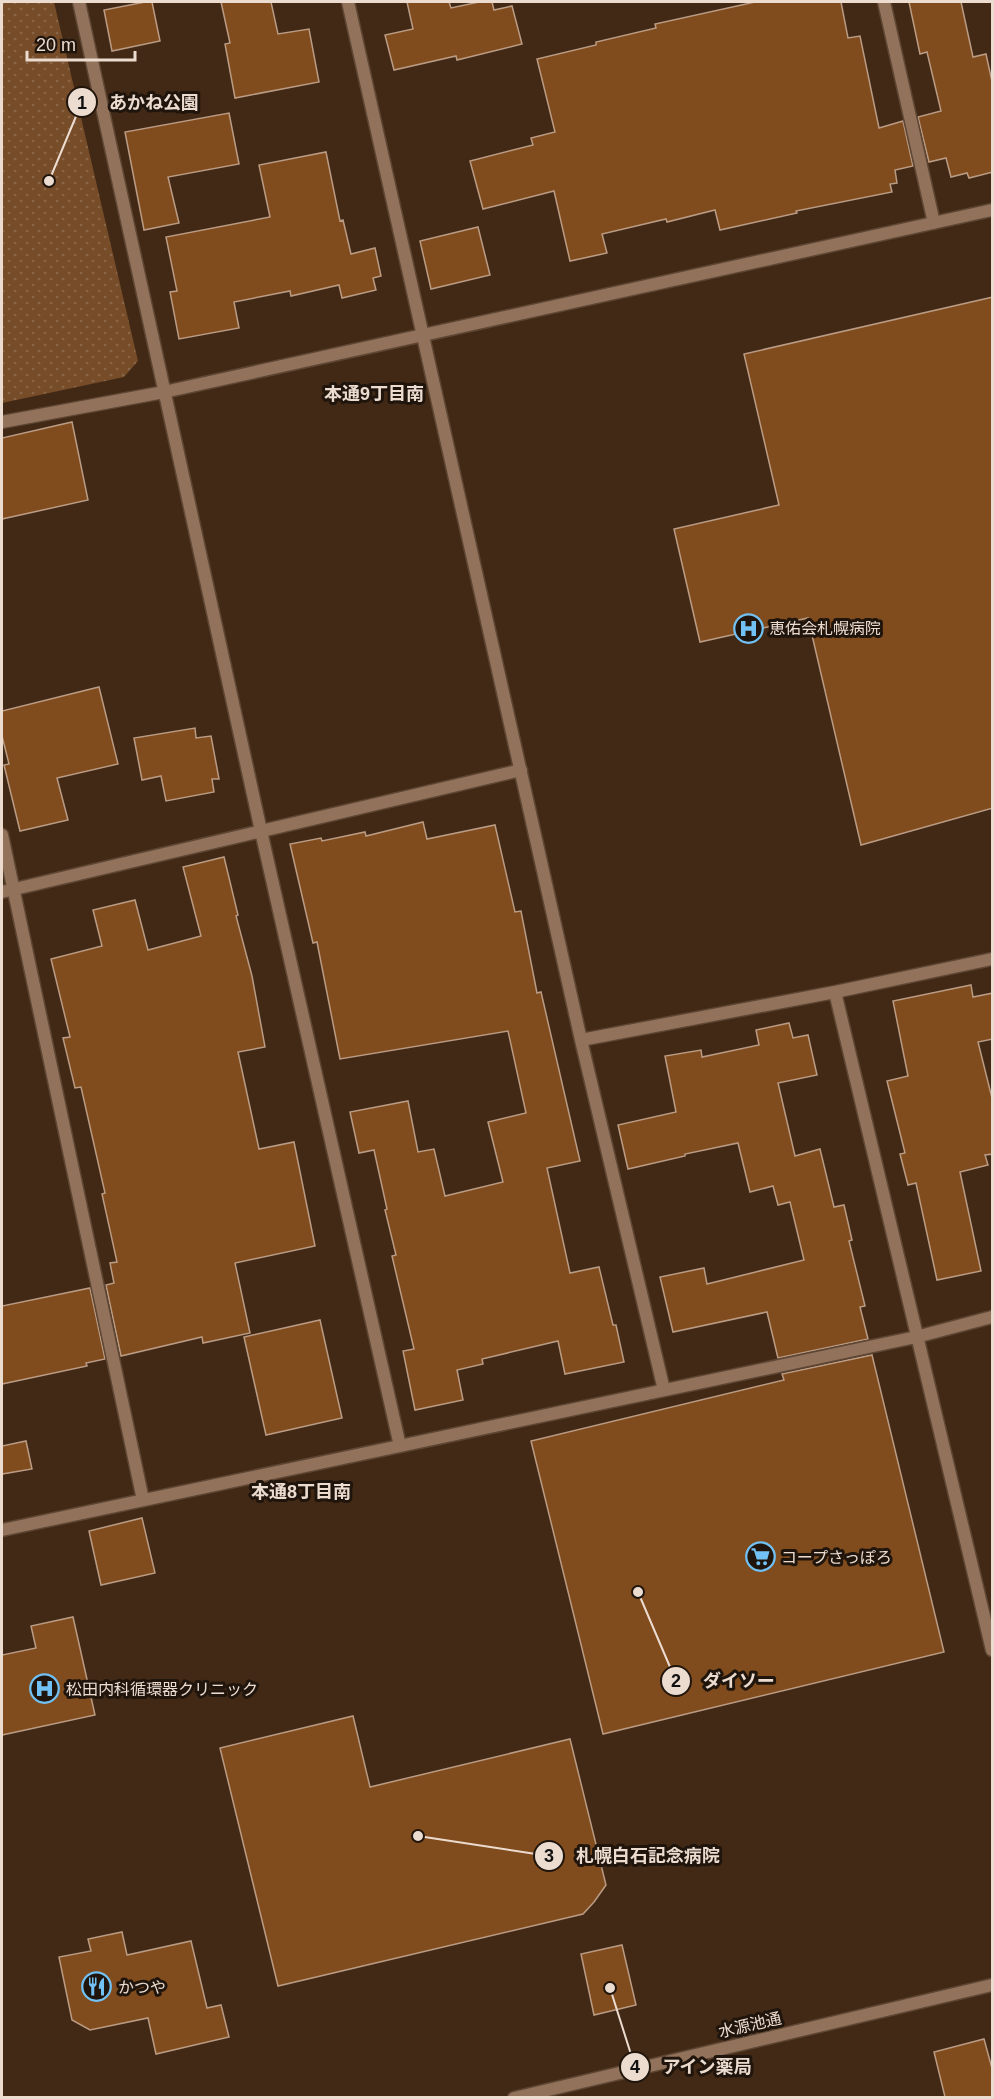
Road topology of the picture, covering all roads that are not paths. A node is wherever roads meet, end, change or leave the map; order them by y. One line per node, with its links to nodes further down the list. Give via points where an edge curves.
1 (79, 2): 7 (street)
2 (348, 2): 6 (street)
3 (884, 2): 5 (street)
4 (993, 210): 5 (street)
5 (934, 223): 6 (street)
6 (424, 335): 7 (street); 9 (street)
7 (164, 392): 8 (street); 10 (street)
8 (2, 422)
9 (521, 770): 10 (street); 15 (street)
10 (261, 831): 12 (street); 19 (street)
11 (2, 835): 12 (street)
12 (8, 891): 20 (street)
13 (993, 958): 14 (street)
14 (835, 992): 15 (street); 17 (street)
15 (581, 1040): 18 (street)
16 (993, 1317): 17 (street)
17 (916, 1337): 18 (street); 22 (street)
18 (664, 1390): 19 (street)
19 (400, 1446): 20 (street)
20 (143, 1500): 21 (street)
21 (2, 1530)
22 (987, 1602): 23 (street)
23 (993, 1650)
24 (993, 1985): 25 (street, 水源池通)
25 (514, 2097)

